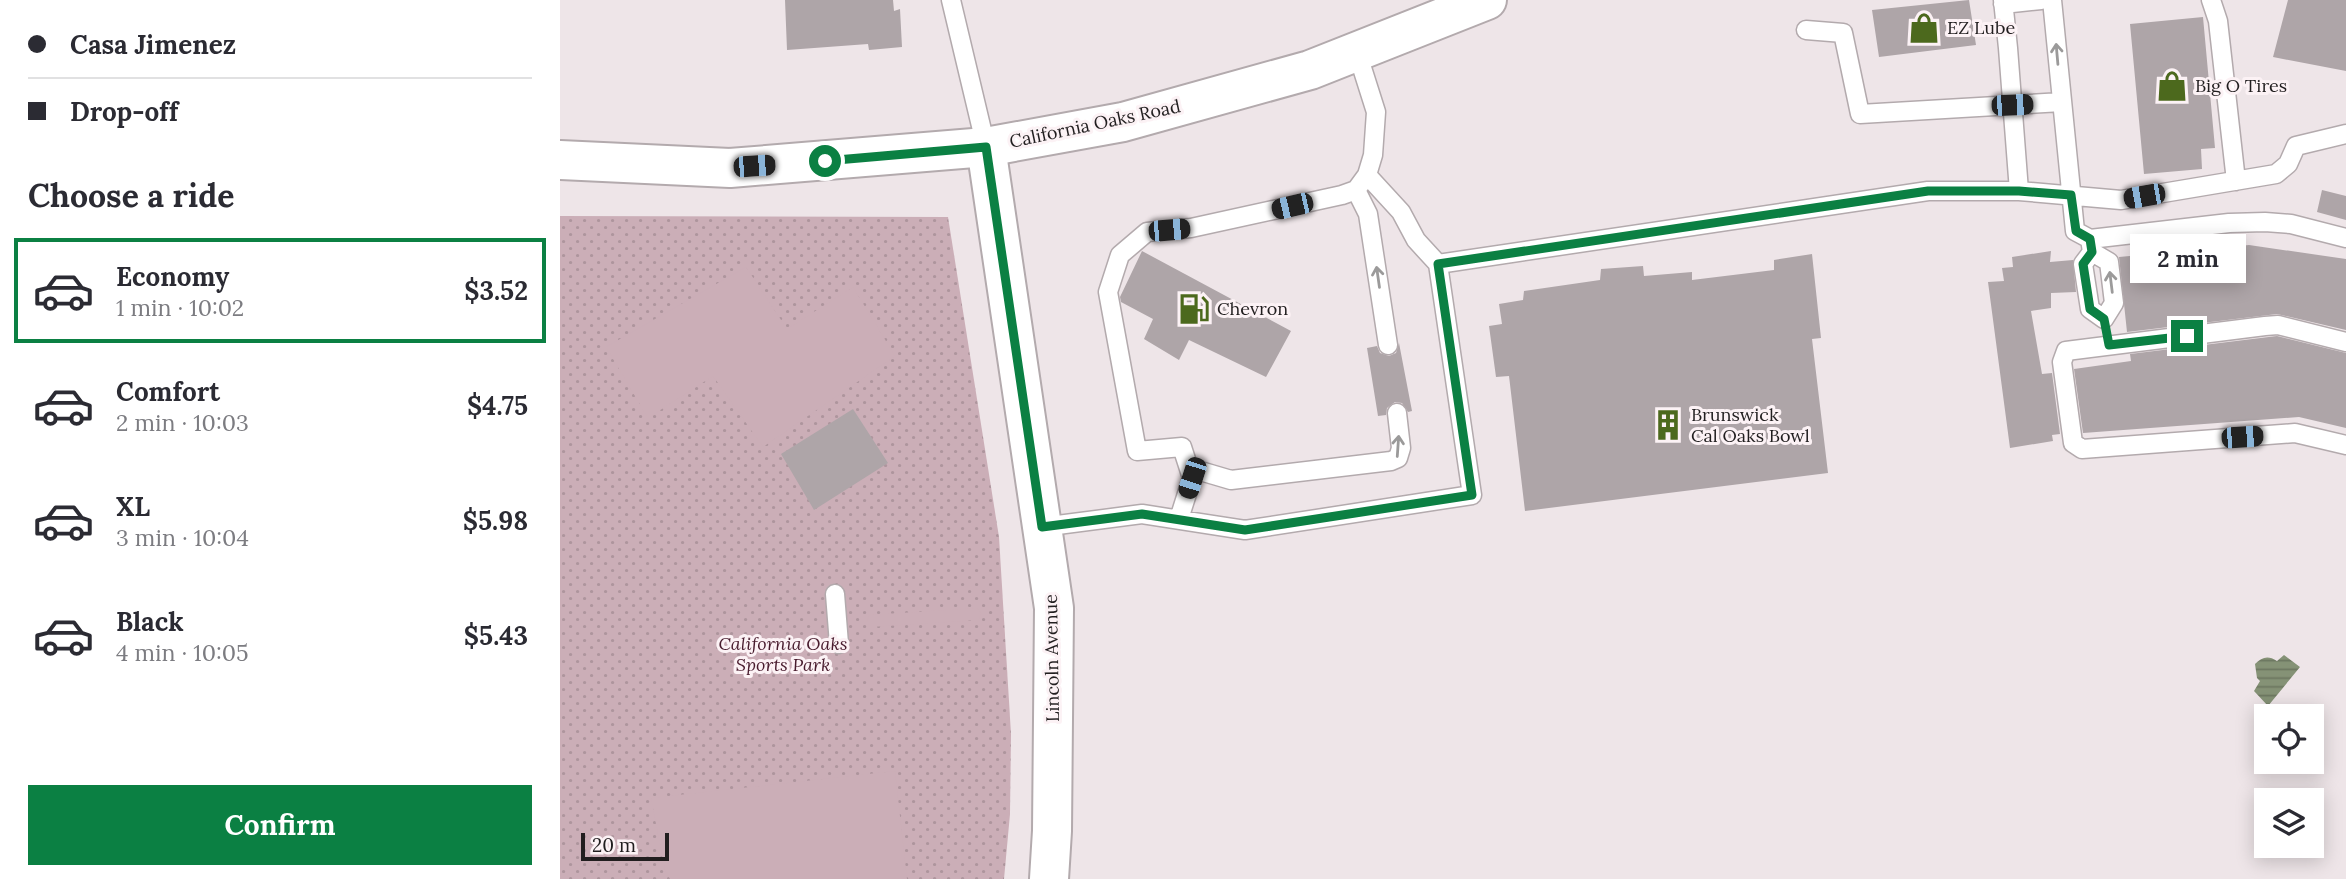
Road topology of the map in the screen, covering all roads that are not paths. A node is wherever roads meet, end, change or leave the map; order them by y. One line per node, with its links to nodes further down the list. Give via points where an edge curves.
1 (951, 0): 12 (lane)
2 (1487, 0): 8 (main road, California Oaks Road)
3 (2041, 0): 6 (lane)
4 (2052, 0): 9 (lane, one-way to 4)
5 (2211, 0): 14 (lane, via 2218,21)
6 (2003, 2): 10 (lane)
7 (1806, 30): 10 (lane, via 1843,33 1860,114)
8 (1357, 52): 12 (main road, California Oaks Road, via 1310,71 1123,122); 15 (lane, via 1376,112 1373,155)
9 (2062, 102): 10 (lane); 17 (lane)
10 (2012, 105): 16 (lane)
11 (2346, 134): 14 (lane, via 2296,146 2288,164 2276,174)
12 (986, 147): 13 (main road, California Oaks Road, via 730,168); 29 (main road, Lincoln Avenue)
13 (560, 160)
14 (2236, 181): 17 (lane, via 2121,200)
15 (1361, 182): 20 (lane, via 1401,212 1416,240); 23 (lane, one-way to 15); 27 (lane, via 1342,195 1191,228 1147,232 1120,254 1108,292 1137,451 1182,447)
16 (2019, 191): 17 (lane); 20 (lane, via 1928,191)
17 (2071, 195): 19 (lane, via 2076,231)
18 (2346, 238): 19 (lane, via 2265,222 2229,223)
19 (2091, 245): 21 (lane, via 2083,264 2090,309); 21 (lane, one-way to 19, via 2114,303 2109,262)
20 (1438, 264): 28 (lane, via 1472,495 1245,530)
21 (2104, 319): 24 (lane)
22 (2346, 342): 24 (lane, via 2278,325)
23 (1388, 345)
24 (2109, 345): 26 (lane, via 2066,351 2062,356 2073,443 2082,449 2295,433)
25 (1397, 413): 27 (lane, one-way to 25, via 1197,470 1231,480 1391,461 1398,458 1401,448)
26 (2346, 445)
27 (1192, 478): 28 (lane)
28 (1179, 519): 29 (lane, via 1142,514)
29 (1042, 527): 32 (main road, Lincoln Avenue, via 1054,608)
30 (835, 594): 31 (lane)
31 (839, 645)
32 (1049, 879)

